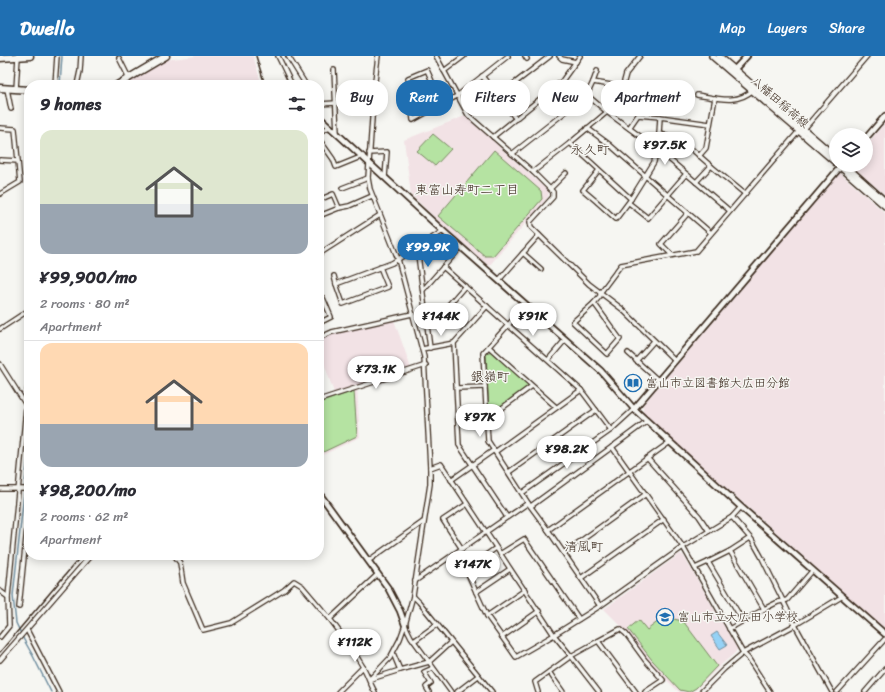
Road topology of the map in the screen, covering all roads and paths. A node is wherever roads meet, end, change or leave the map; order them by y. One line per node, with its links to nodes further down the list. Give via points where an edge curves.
1 (18, 56): 2 (highway); 20 (highway); 42 (street)
2 (30, 56)
3 (57, 56): 29 (street)
4 (81, 56): 30 (street)
5 (166, 56): 28 (highway)
6 (278, 56): 32 (street)
7 (288, 56): 33 (street)
8 (378, 56): 78 (street)
9 (436, 56): 24 (street)
10 (464, 56): 24 (street)
11 (508, 56): 27 (street)
12 (550, 56): 35 (street)
13 (559, 56): 22 (street)
14 (580, 56): 22 (street)
15 (640, 56): 36 (street)
16 (712, 56): 26 (main road, 八幡田稲荷線)
17 (719, 56): 26 (main road, 八幡田稲荷線)
18 (747, 56): 26 (street)
19 (867, 56): 69 (street)
20 (0, 58)
21 (119, 58): 28 (street)
22 (576, 62): 61 (street, via 562,81)
23 (334, 70): 49 (street)
24 (444, 71): 45 (street)
25 (597, 71): 37 (street)
26 (733, 71): 41 (main road, 八幡田稲荷線)
27 (482, 76): 34 (street); 45 (street)
28 (129, 78): 31 (highway)
29 (55, 80)
30 (79, 80)
31 (126, 80)
32 (290, 80)
33 (303, 80)
34 (485, 80)
35 (519, 80)
36 (624, 80)
37 (593, 82): 38 (street)
38 (601, 83)
39 (0, 88): 40 (highway)
40 (7, 89): 42 (highway); 53 (street)
41 (754, 89): 47 (street, via 744,97 736,99); 69 (main road, 八幡田稲荷線)
42 (16, 90): 43 (highway)
43 (24, 90)
44 (697, 95): 47 (street)
45 (457, 96): 46 (street); 73 (street, via 468,115)
46 (453, 98)
47 (715, 98): 63 (street)
48 (593, 99): 52 (street)
49 (336, 103): 50 (street)
50 (324, 104)
51 (442, 104): 51 (street, via 413,120 408,78 427,70)
52 (601, 107)
53 (11, 109)
54 (336, 116): 71 (street)
55 (514, 116): 61 (street)
56 (560, 116): 79 (street)
57 (602, 116): 66 (street)
58 (612, 116): 67 (street)
59 (885, 116): 70 (street)
60 (660, 117): 63 (street); 67 (street, via 638,115); 72 (street)
61 (516, 119): 73 (street)
62 (324, 122): 64 (street)
63 (710, 124): 82 (street, via 706,148)
64 (330, 127): 68 (street); 71 (street)
65 (0, 128): 84 (street, via 15,129)
66 (587, 128): 74 (street); 94 (street)
67 (629, 128): 76 (street)
68 (324, 130)
69 (802, 130): 77 (main road, 八幡田稲荷線); 80 (main road, 八幡田稲荷線); 101 (street)
70 (873, 130)
71 (337, 133): 81 (street)
72 (659, 134): 76 (street); 82 (street, via 679,138)
73 (493, 138): 79 (street)
74 (570, 143): 87 (street); 88 (street)
75 (324, 146): 81 (street, via 334,159 336,167)
76 (656, 148): 93 (street); 94 (street, via 654,162)
77 (829, 151)
78 (370, 153): 85 (street); 95 (street, via 387,152)
79 (512, 154): 88 (street)
80 (829, 155)
81 (363, 156): 85 (street)
82 (699, 156): 86 (street)
83 (0, 160): 84 (street)
84 (18, 161): 100 (street, via 20,182)
85 (369, 162): 95 (street); 96 (street)
86 (711, 166): 97 (street); 101 (street)
87 (599, 170): 105 (street); 105 (street, via 582,190 616,220)
88 (533, 172): 99 (street)
89 (834, 172): 151 (street)
90 (848, 172): 107 (main road, 八幡田稲荷線)
91 (849, 172): 106 (main road, 八幡田稲荷線)
92 (566, 173): 99 (street)
93 (686, 174): 97 (street); 102 (street)
94 (645, 176): 102 (street); 105 (street)
95 (385, 177): 113 (street)
96 (368, 178): 98 (street); 103 (street)
97 (696, 182): 109 (street)
98 (342, 188)
99 (550, 189): 115 (street, via 553,197 530,222 531,227)
100 (0, 194)
101 (745, 194): 109 (street)
102 (668, 195): 105 (street, via 648,218); 110 (street)
103 (372, 196): 108 (street); 112 (street)
104 (324, 198): 108 (street, via 333,194)
105 (630, 201)
106 (885, 201)
107 (885, 206)
108 (339, 208): 111 (street)
109 (730, 211): 114 (street)
110 (688, 213): 114 (street); 120 (street, via 661,244)
111 (324, 214)
112 (380, 215): 118 (street); 121 (street)
113 (443, 231): 116 (street); 117 (street)
114 (711, 233): 120 (street, via 696,251)
115 (539, 235): 119 (street); 130 (street)
116 (417, 247): 121 (street); 129 (street)
117 (462, 247): 123 (street); 126 (street)
118 (324, 251)
119 (523, 253): 124 (street); 126 (street)
120 (672, 256): 130 (street, via 621,265)
121 (398, 259): 122 (street); 136 (street)
122 (380, 267): 127 (street); 127 (street, via 388,287 343,304)
123 (444, 267): 128 (street); 129 (street)
124 (541, 269)
125 (334, 276): 127 (street)
126 (499, 280): 133 (street)
127 (336, 284)
128 (465, 286): 134 (street); 137 (street, via 439,316)
129 (423, 290): 137 (street)
130 (600, 293): 132 (street); 143 (street, via 622,309)
131 (324, 300): 138 (street, via 331,317)
132 (594, 303): 132 (street, via 573,322 607,354 620,338)
133 (526, 305): 139 (street); 142 (street)
134 (487, 306): 139 (street); 144 (street)
135 (24, 313): 140 (street)
136 (412, 314): 141 (street); 147 (street)
137 (426, 319): 146 (street)
138 (324, 320)
139 (508, 325): 145 (street); 149 (street)
140 (0, 328)
141 (324, 336)
142 (566, 340): 149 (street); 162 (street, via 608,378)
143 (654, 340): 150 (street); 151 (street)
144 (454, 343): 146 (street); 157 (street)
145 (489, 347): 155 (street); 156 (street, via 483,353)
146 (430, 348): 147 (street)
147 (422, 349): 153 (street)
148 (628, 353): 150 (street)
149 (548, 360): 158 (street)
150 (636, 361): 154 (street)
151 (675, 361): 154 (street)
152 (0, 364): 160 (street)
153 (426, 365): 159 (street); 173 (street)
154 (659, 381): 162 (street)
155 (532, 386): 161 (street); 164 (street)
156 (485, 387): 157 (street); 164 (street)
157 (457, 388): 172 (street, via 459,445)
158 (581, 390): 161 (street); 163 (street)
159 (324, 397)
160 (24, 400)
161 (556, 407): 170 (street)
162 (634, 409): 165 (street); 166 (street)
163 (596, 410): 166 (street); 175 (street)
164 (487, 419): 170 (street, via 488,441)
165 (646, 421): 168 (street); 169 (street)
166 (611, 430): 180 (street)
167 (24, 442): 177 (street)
168 (670, 442): 171 (street); 186 (street)
169 (612, 447): 174 (street); 185 (street)
170 (494, 451): 172 (street); 175 (street)
171 (647, 458): 174 (street); 192 (street, via 699,516)
172 (473, 465): 176 (street); 187 (street)
173 (430, 468): 176 (street, via 441,464); 190 (street)
174 (629, 471): 181 (street); 191 (street)
175 (509, 472): 180 (street)
176 (451, 480): 184 (street)
177 (19, 488): 178 (street); 179 (street); 217 (street)
178 (24, 488)
179 (0, 489)
180 (522, 493): 183 (street)
181 (646, 494): 189 (street); 199 (street)
182 (324, 500): 204 (street)
183 (528, 503): 185 (street); 187 (street)
184 (467, 504): 193 (street); 197 (street, via 443,520)
185 (532, 506): 191 (street)
186 (741, 507): 188 (street); 208 (street)
187 (507, 517): 193 (street)
188 (732, 517): 192 (street); 194 (street)
189 (664, 519): 195 (street); 210 (street)
190 (424, 522): 204 (street); 211 (street)
191 (548, 530): 199 (street)
192 (709, 531): 195 (street)
193 (486, 532): 196 (street); 197 (street)
194 (750, 538): 198 (street); 218 (street)
195 (683, 546): 206 (street); 219 (street)
196 (496, 548): 200 (street); 214 (street, via 466,569)
197 (462, 549): 211 (street)
198 (730, 551): 205 (street); 221 (street)
199 (564, 553): 210 (street)
200 (500, 554): 207 (street); 225 (street, via 524,539)
201 (24, 558): 220 (street)
202 (87, 560): 231 (street)
203 (178, 560): 224 (street, via 183,583 203,630 231,623 294,581 302,586)
204 (368, 560): 209 (street)
205 (708, 562): 206 (street); 226 (street)
206 (695, 568): 230 (street)
207 (510, 569): 212 (street); 214 (street)
208 (813, 570): 216 (street); 218 (street, via 787,600)
209 (378, 574): 224 (street); 227 (street, via 391,593)
210 (581, 578): 219 (street)
211 (415, 581): 215 (street)
212 (524, 590): 222 (street); 223 (street)
213 (0, 591): 217 (street)
214 (476, 592): 223 (street)
215 (412, 596): 227 (street); 228 (street)
216 (843, 596): 229 (street); 232 (street)
217 (8, 597): 234 (street, via 9,626)
218 (783, 600): 221 (street); 229 (street)
219 (600, 606): 225 (street)
220 (19, 608)
221 (764, 609): 226 (street)
222 (539, 611): 233 (street); 235 (street)
223 (487, 616): 235 (street)
224 (330, 619): 245 (street)
225 (579, 619): 233 (street)
226 (743, 621): 230 (street)
227 (405, 625): 237 (street); 240 (street)
228 (436, 625): 237 (street); 239 (street)
229 (795, 625): 241 (street); 266 (street)
230 (729, 629): 241 (street)
231 (27, 630): 243 (street); 252 (street)
232 (885, 634)
233 (554, 635): 235 (street, via 516,657); 242 (street)
234 (0, 637)
235 (502, 637)
236 (885, 639): 267 (street)
237 (414, 641): 244 (street)
238 (598, 641): 242 (street); 262 (street); 263 (street, via 620,629 626,634 663,680)
239 (451, 642): 244 (street); 250 (street)
240 (393, 653): 248 (street); 251 (street)
241 (743, 653): 264 (street); 265 (street)
242 (571, 656): 249 (street); 261 (street)
243 (0, 660)
244 (429, 662): 246 (street); 248 (street)
245 (363, 667): 251 (street); 253 (street)
246 (433, 668): 255 (street, via 424,672 431,682 426,687); 256 (street)
247 (885, 669): 268 (street)
248 (400, 670): 251 (street)
249 (549, 672): 259 (street, via 535,682); 260 (street)
250 (478, 676): 257 (street); 258 (street)
251 (370, 679): 254 (street, via 370,685)
252 (59, 692)
253 (338, 692)
254 (376, 692)
255 (429, 692)
256 (451, 692)
257 (457, 692)
258 (492, 692)
259 (538, 692)
260 (563, 692)
261 (598, 692)
262 (636, 692)
263 (645, 692)
264 (700, 692)
265 (770, 692)
266 (832, 692)
267 (838, 692)
268 (865, 692)

